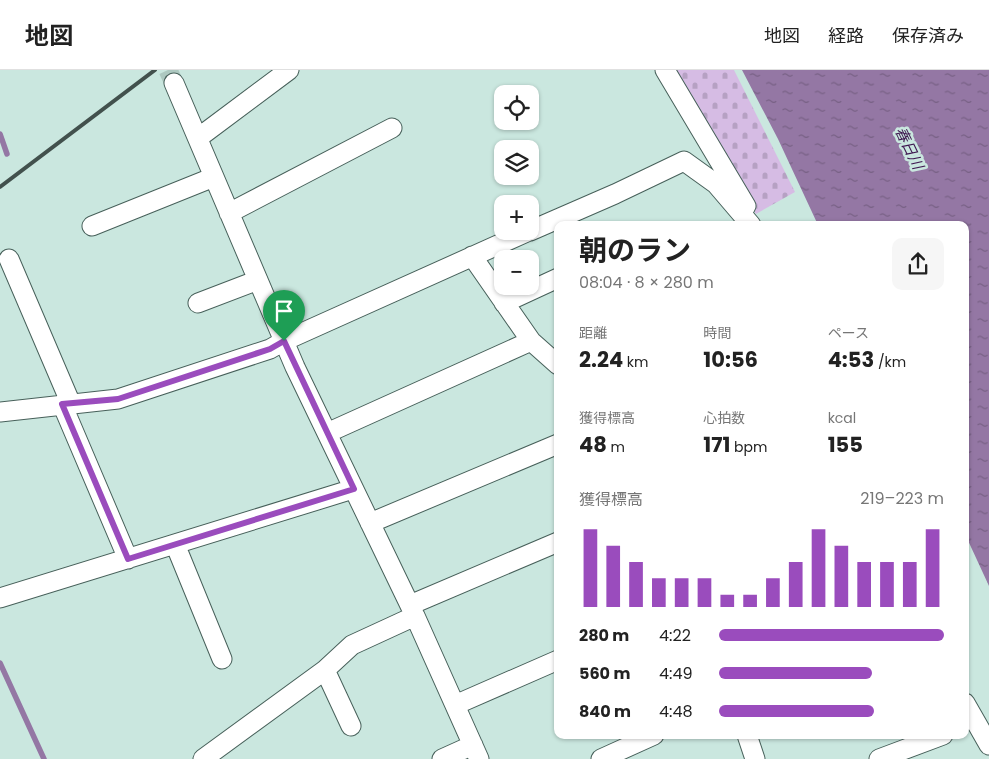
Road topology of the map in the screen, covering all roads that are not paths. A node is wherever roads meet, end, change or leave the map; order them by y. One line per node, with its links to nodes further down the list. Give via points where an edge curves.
1 (289, 70): 5 (street)
2 (665, 70): 9 (street)
3 (174, 83): 5 (street)
4 (392, 128): 7 (street)
5 (198, 138): 6 (street)
6 (214, 177): 7 (street); 10 (street)
7 (229, 213): 15 (street)
8 (747, 221): 11 (street, via 716,184 684,161)
9 (754, 221)
10 (92, 226)
11 (539, 227)
12 (509, 240): 13 (street)
13 (472, 256): 17 (street); 19 (street)
14 (9, 259): 22 (street)
15 (258, 280): 18 (street); 19 (street)
16 (554, 280): 17 (street)
17 (504, 302): 20 (street)
18 (198, 303)
19 (284, 341): 22 (street, via 270,349 118,399); 24 (street)
20 (531, 341): 21 (street); 24 (street)
21 (554, 361)
22 (66, 404): 23 (street); 30 (street)
23 (0, 412)
24 (327, 433): 26 (street)
25 (554, 446): 27 (street)
26 (354, 489): 27 (street); 28 (street)
27 (370, 523): 32 (street)
28 (175, 544): 30 (street); 33 (street)
29 (554, 544): 32 (street)
30 (128, 559): 31 (street)
31 (0, 598)
32 (412, 611): 35 (street, via 352,645); 36 (street)
33 (222, 659)
34 (554, 662): 36 (street)
35 (325, 670): 38 (street); 44 (street)
36 (455, 705): 43 (street)
37 (969, 710): 42 (street)
38 (351, 726)
39 (645, 739): 46 (street)
40 (748, 739): 47 (street)
41 (932, 739): 48 (street)
42 (989, 745)
43 (476, 752): 45 (street)
44 (213, 756)
45 (442, 759)
46 (601, 759)
47 (755, 759)
48 (879, 759)

